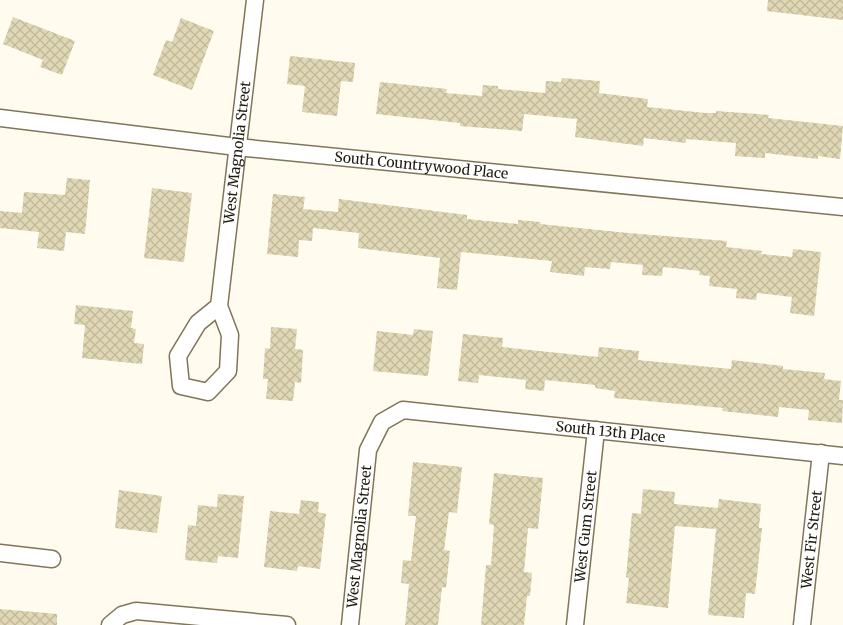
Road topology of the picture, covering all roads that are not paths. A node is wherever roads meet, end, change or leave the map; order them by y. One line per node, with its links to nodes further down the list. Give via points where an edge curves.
1 (255, 0): 3 (street, West Magnolia Street)
2 (0, 118): 3 (street, South Countrywood Place)
3 (237, 147): 4 (street, South Countrywood Place); 5 (street, West Magnolia Street)
4 (843, 206)
5 (219, 306): 5 (street, West Magnolia Street, via 198,323 178,356 181,386 208,392 228,371 230,335)
6 (382, 422): 7 (street, South 13th Place, via 403,410); 14 (street, West Magnolia Street, via 368,450)
7 (596, 430): 8 (street, South 13th Place); 15 (street, West Gum Street)
8 (821, 454): 9 (street, South 13th Place); 16 (street, West Fir Street)
9 (843, 456)
10 (0, 553): 11 (street)
11 (52, 559)
12 (110, 625): 13 (street, via 116,618 136,610)
13 (287, 625)
14 (350, 625)
15 (575, 625)
16 (802, 625)

